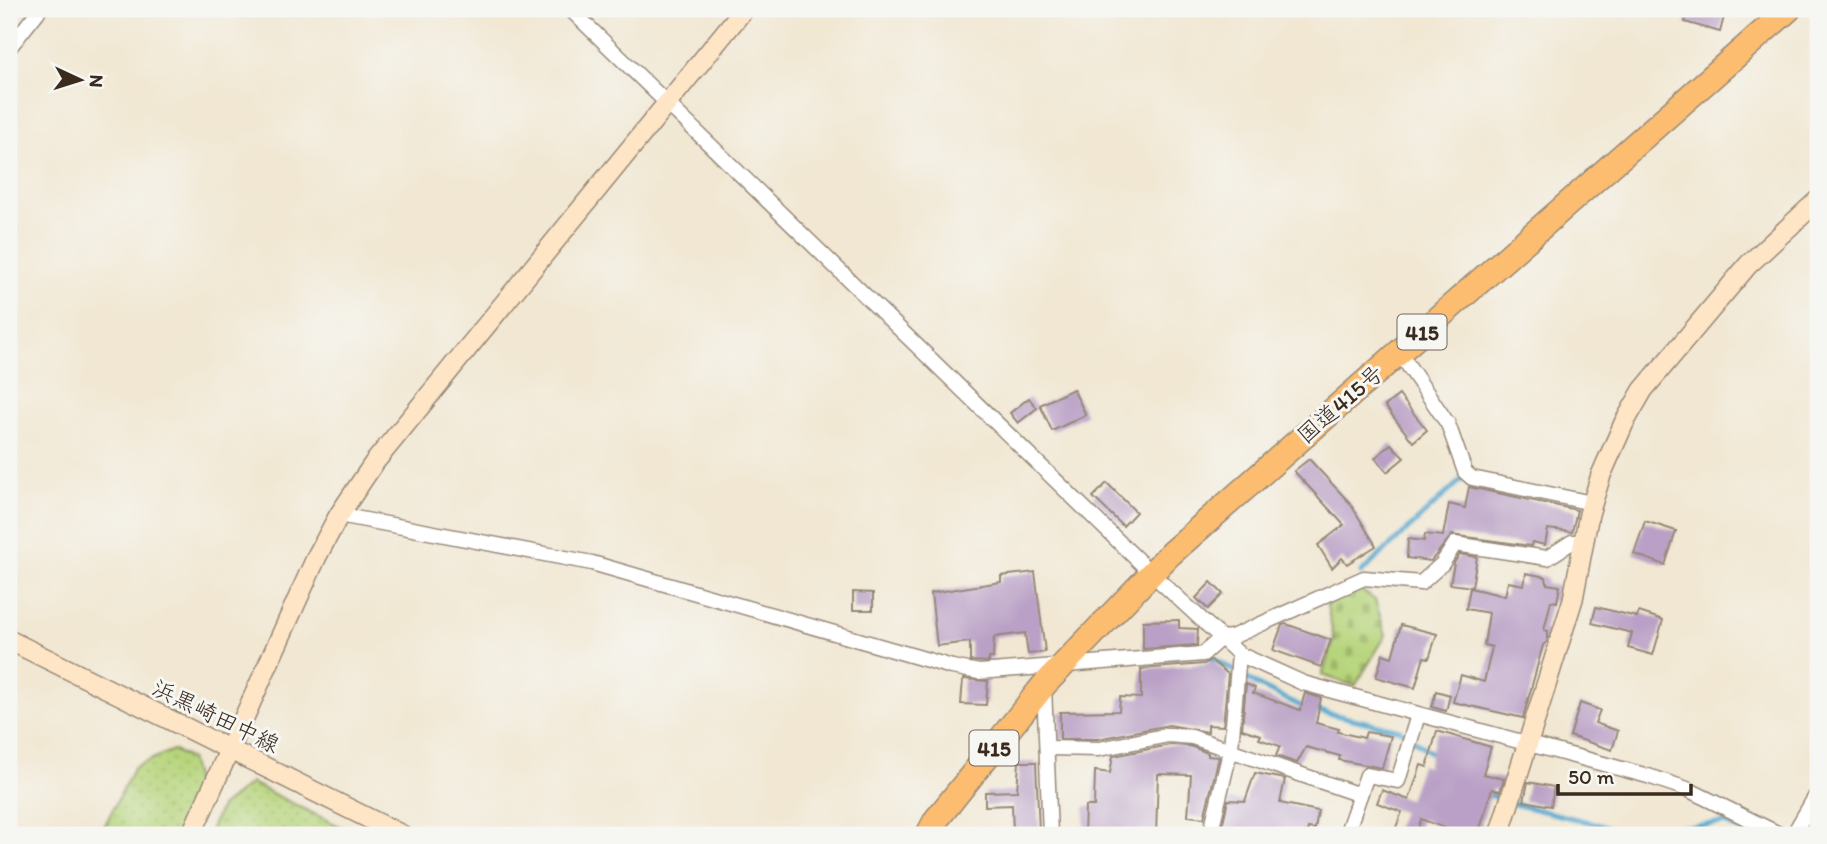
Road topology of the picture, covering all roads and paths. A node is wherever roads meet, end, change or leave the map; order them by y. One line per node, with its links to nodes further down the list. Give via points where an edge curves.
1 (40, 9): 5 (street)
2 (570, 9): 6 (street)
3 (744, 9): 6 (street)
4 (1788, 9): 8 (highway, 国道415号 / 415)
5 (9, 48)
6 (667, 101): 10 (street, via 374,463); 12 (street)
7 (1818, 200): 9 (street, via 1748,265 1643,390 1624,423)
8 (1399, 352): 9 (street, via 1448,424 1465,472 1472,478); 12 (highway, 国道415号 / 415)
9 (1592, 503): 11 (street)
10 (339, 515): 16 (street, via 592,563 953,667 979,671); 22 (street)
11 (1584, 542): 13 (street, via 1572,542 1548,558 1455,544 1421,583 1364,578); 19 (street, via 1573,599)
12 (1151, 573): 13 (street); 16 (highway, 国道415号 / 415)
13 (1221, 638): 15 (street); 16 (street, via 1203,654)
14 (9, 640): 22 (street, 浜黒崎田中線)
15 (1238, 654): 18 (street, via 1303,683); 21 (street)
16 (1064, 664): 17 (highway, 国道415号 / 415)
17 (1044, 685): 20 (street); 28 (highway, 国道415号 / 415)
18 (1418, 715): 19 (street); 24 (street, via 1398,781 1367,775)
19 (1528, 745): 32 (street); 33 (street, via 1687,789)
20 (1048, 748): 21 (street, via 1099,749 1169,736); 29 (street)
21 (1231, 748): 24 (street); 30 (street)
22 (232, 750): 26 (street); 27 (street, 浜黒崎田中線)
23 (1818, 792): 25 (street)
24 (1360, 795): 31 (street)
25 (1811, 818): 34 (street)
26 (191, 835)
27 (402, 835)
28 (928, 835)
29 (1050, 835)
30 (1210, 835)
31 (1346, 835)
32 (1499, 835)
33 (1781, 835)
34 (1793, 835)

